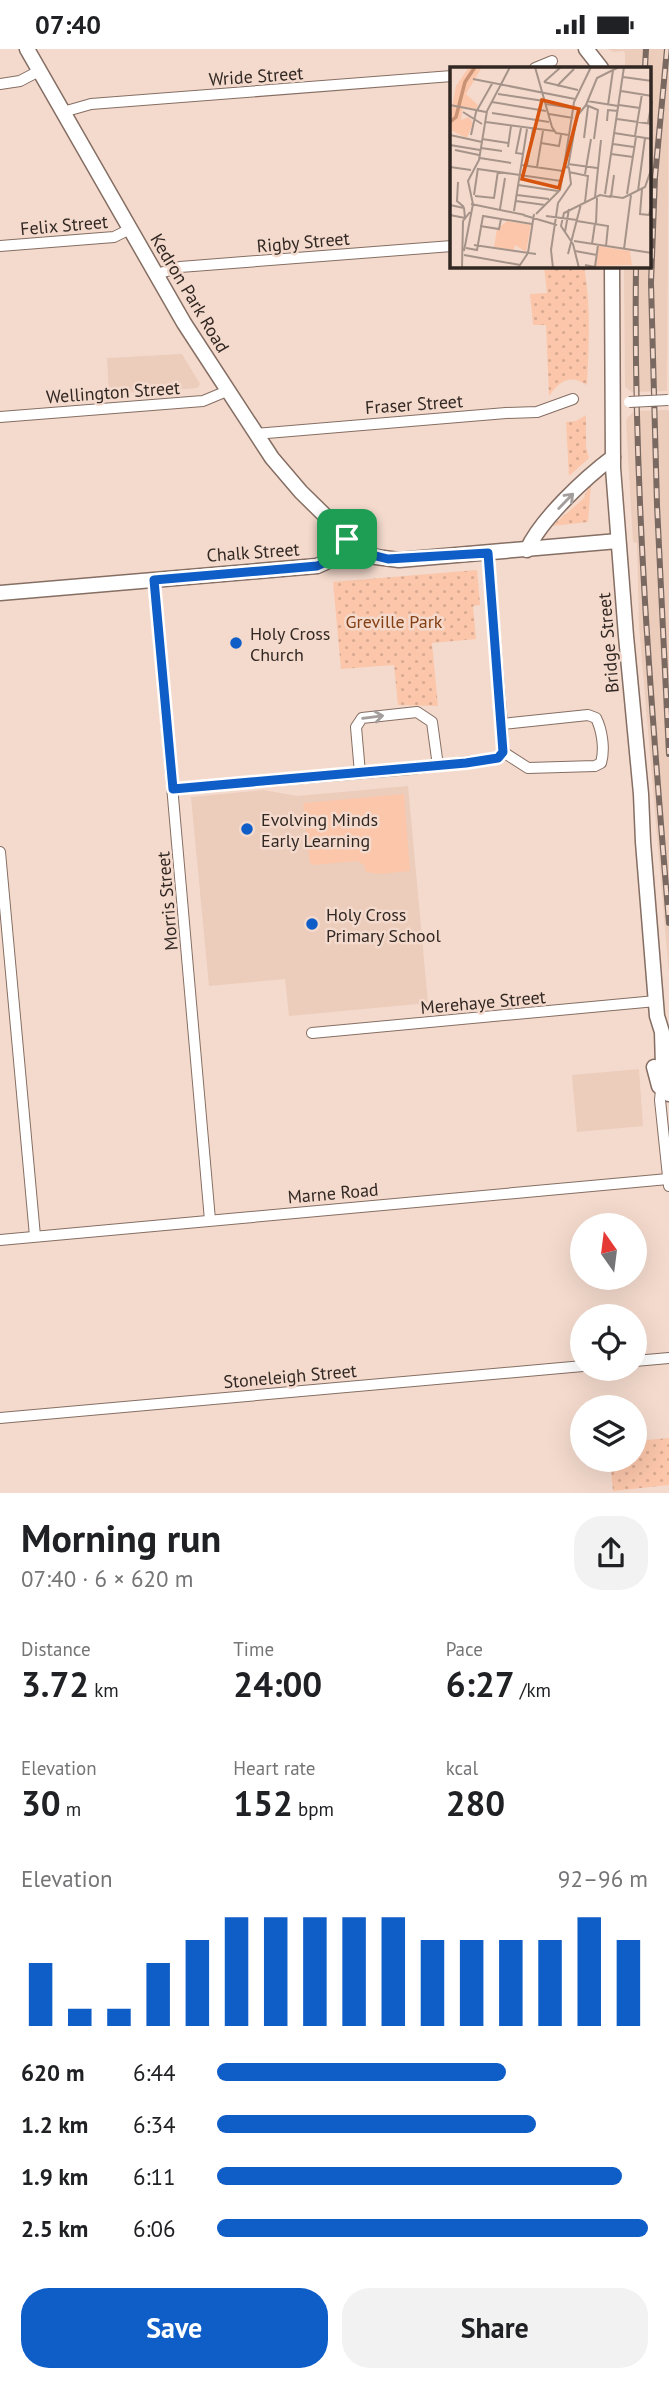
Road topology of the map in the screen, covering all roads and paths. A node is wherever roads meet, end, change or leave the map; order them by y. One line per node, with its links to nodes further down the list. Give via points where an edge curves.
1 (27, 49): 6 (main road, Kedron Park Road)
2 (586, 49): 5 (main road)
3 (552, 61): 4 (street)
4 (537, 67)
5 (600, 67)
6 (39, 71): 8 (street); 9 (main road, Kedron Park Road)
7 (450, 76): 9 (street, Wride Street, via 91,104)
8 (0, 84)
9 (63, 112): 10 (main road, Kedron Park Road)
10 (130, 229): 11 (street, Felix Street, via 114,237); 14 (main road, Kedron Park Road)
11 (0, 246)
12 (450, 246): 14 (street, Rigby Street, via 180,267)
13 (612, 268): 18 (main road, Bridge Street)
14 (156, 274): 15 (main road, Kedron Park Road)
15 (227, 391): 19 (street, Wellington Street, via 203,401); 20 (main road, Kedron Park Road)
16 (573, 399): 20 (street, Fraser Street, via 537,412)
17 (668, 400): 18 (street, bridge)
18 (621, 402): 21 (main road, Bridge Street)
19 (0, 417)
20 (255, 434): 22 (main road, Kedron Park Road, via 288,478)
21 (613, 457): 23 (main road, Bridge Street); 24 (main road, one-way to 21, via 536,532)
22 (347, 539): 25 (main road, via 368,554 388,559); 26 (main road, Chalk Street, via 317,566)
23 (618, 541): 24 (main road); 34 (main road, Bridge Street)
24 (527, 550): 25 (main road)
25 (488, 553): 28 (street)
26 (154, 580): 27 (main road, Chalk Street); 32 (street, Morris Street)
27 (0, 593)
28 (502, 724): 29 (street); 29 (street, via 588,715 600,725 603,757 595,766 528,768)
29 (503, 752): 30 (street, via 489,760)
30 (438, 766): 31 (street); 31 (street, one-way to 30, via 356,727 362,718 417,712 432,722)
31 (360, 773): 32 (street)
32 (173, 789): 39 (street, Morris Street)
33 (0, 852): 40 (street)
34 (656, 1009): 35 (street, Merehaye Street); 36 (main road, Bridge Street, via 655,1074)
35 (312, 1033)
36 (666, 1089): 37 (street, Bridge Street, via 660,1100)
37 (668, 1179): 38 (street, Bridge Street); 39 (street, Marne Road)
38 (669, 1186)
39 (210, 1220): 40 (street, Marne Road)
40 (35, 1237): 41 (street, Marne Road)
41 (0, 1240)
42 (669, 1358): 43 (street)
43 (647, 1360)
44 (570, 1367): 45 (street, Stoneleigh Street)
45 (0, 1418)

